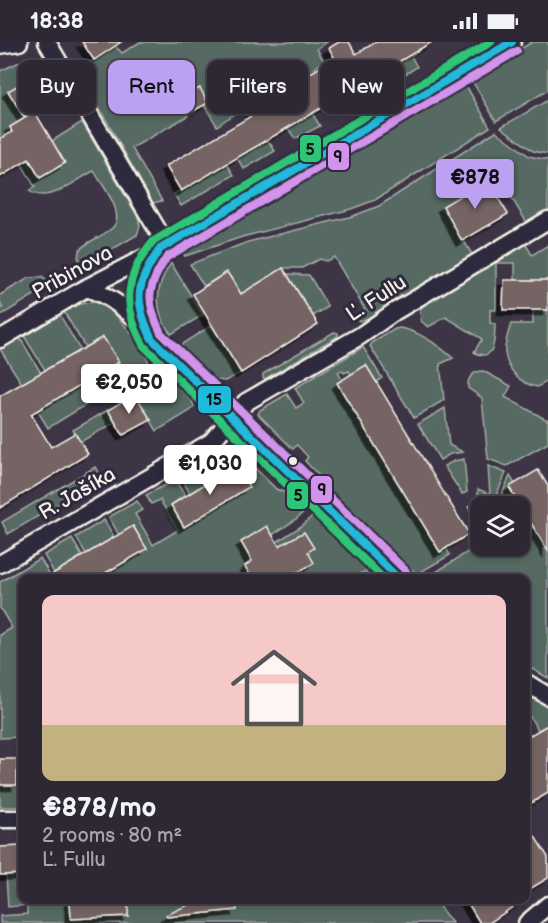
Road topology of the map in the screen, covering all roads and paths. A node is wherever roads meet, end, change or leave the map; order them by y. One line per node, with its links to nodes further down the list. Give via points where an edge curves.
1 (19, 42): 4 (street)
2 (47, 42): 6 (street)
3 (512, 42): 6 (street, Pribinova)
4 (0, 45)
5 (548, 220): 10 (street, Ľ. Fullu, via 246,402)
6 (163, 247): 7 (street, Pribinova); 8 (street, via 140,280 139,301)
7 (86, 288): 8 (street, via 115,300); 9 (street, Pribinova)
8 (146, 327): 10 (street, via 159,347)
9 (0, 339)
10 (231, 417): 11 (street, R. Jašíka, via 211,442); 12 (street)
11 (0, 564)
12 (394, 574)
13 (530, 685): 14 (street)
14 (548, 696)
15 (0, 819): 16 (street)
16 (18, 819)
17 (548, 905): 18 (street)
18 (527, 923)

